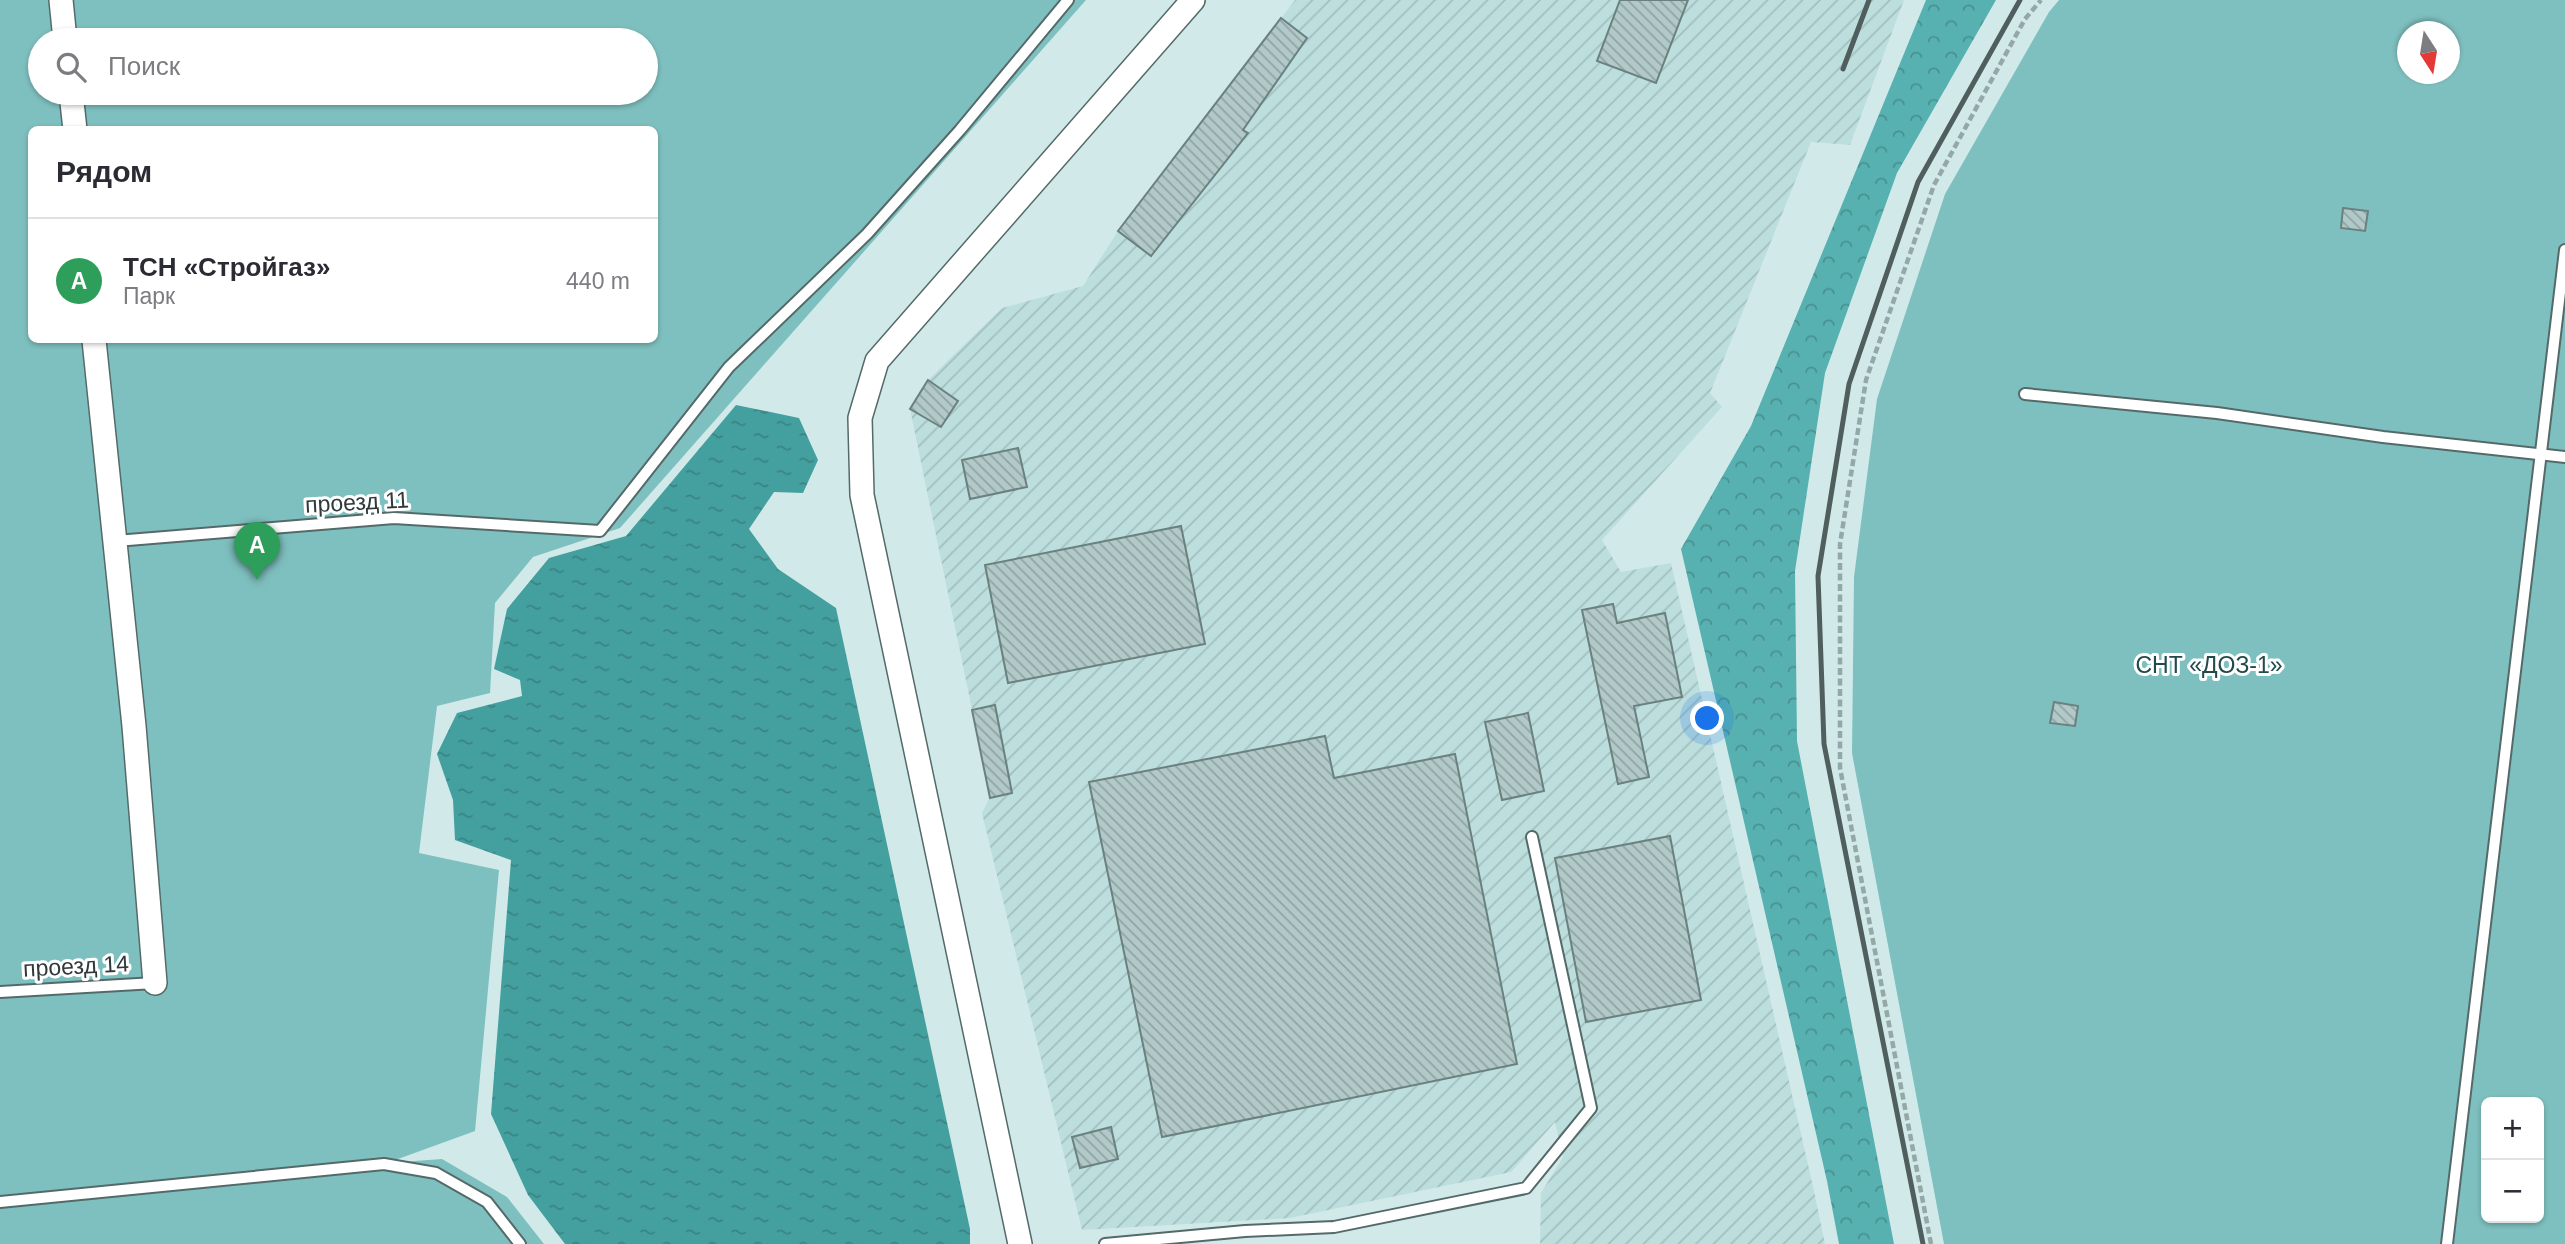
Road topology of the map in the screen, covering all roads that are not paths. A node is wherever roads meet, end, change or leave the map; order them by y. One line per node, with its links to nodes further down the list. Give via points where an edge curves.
1 (61, 0): 4 (street)
2 (1068, 0): 12 (lane, проезд 11, via 867,234 729,367 600,531 394,518)
3 (1193, 0): 18 (street, via 877,360 860,418 862,495)
4 (64, 28)
5 (72, 105): 6 (street)
6 (75, 126)
7 (2565, 250): 10 (lane)
8 (94, 343): 12 (street)
9 (2025, 394): 10 (lane)
10 (2541, 453): 11 (lane); 20 (lane)
11 (2565, 457)
12 (116, 541): 14 (street)
13 (1532, 837): 19 (lane, via 1591,1108 1526,1188 1334,1227)
14 (155, 983): 15 (lane, проезд 14)
15 (0, 992)
16 (0, 1202): 17 (lane, via 384,1164 436,1173 487,1202)
17 (520, 1244)
18 (1020, 1244)
19 (1105, 1244)
20 (2447, 1244)

